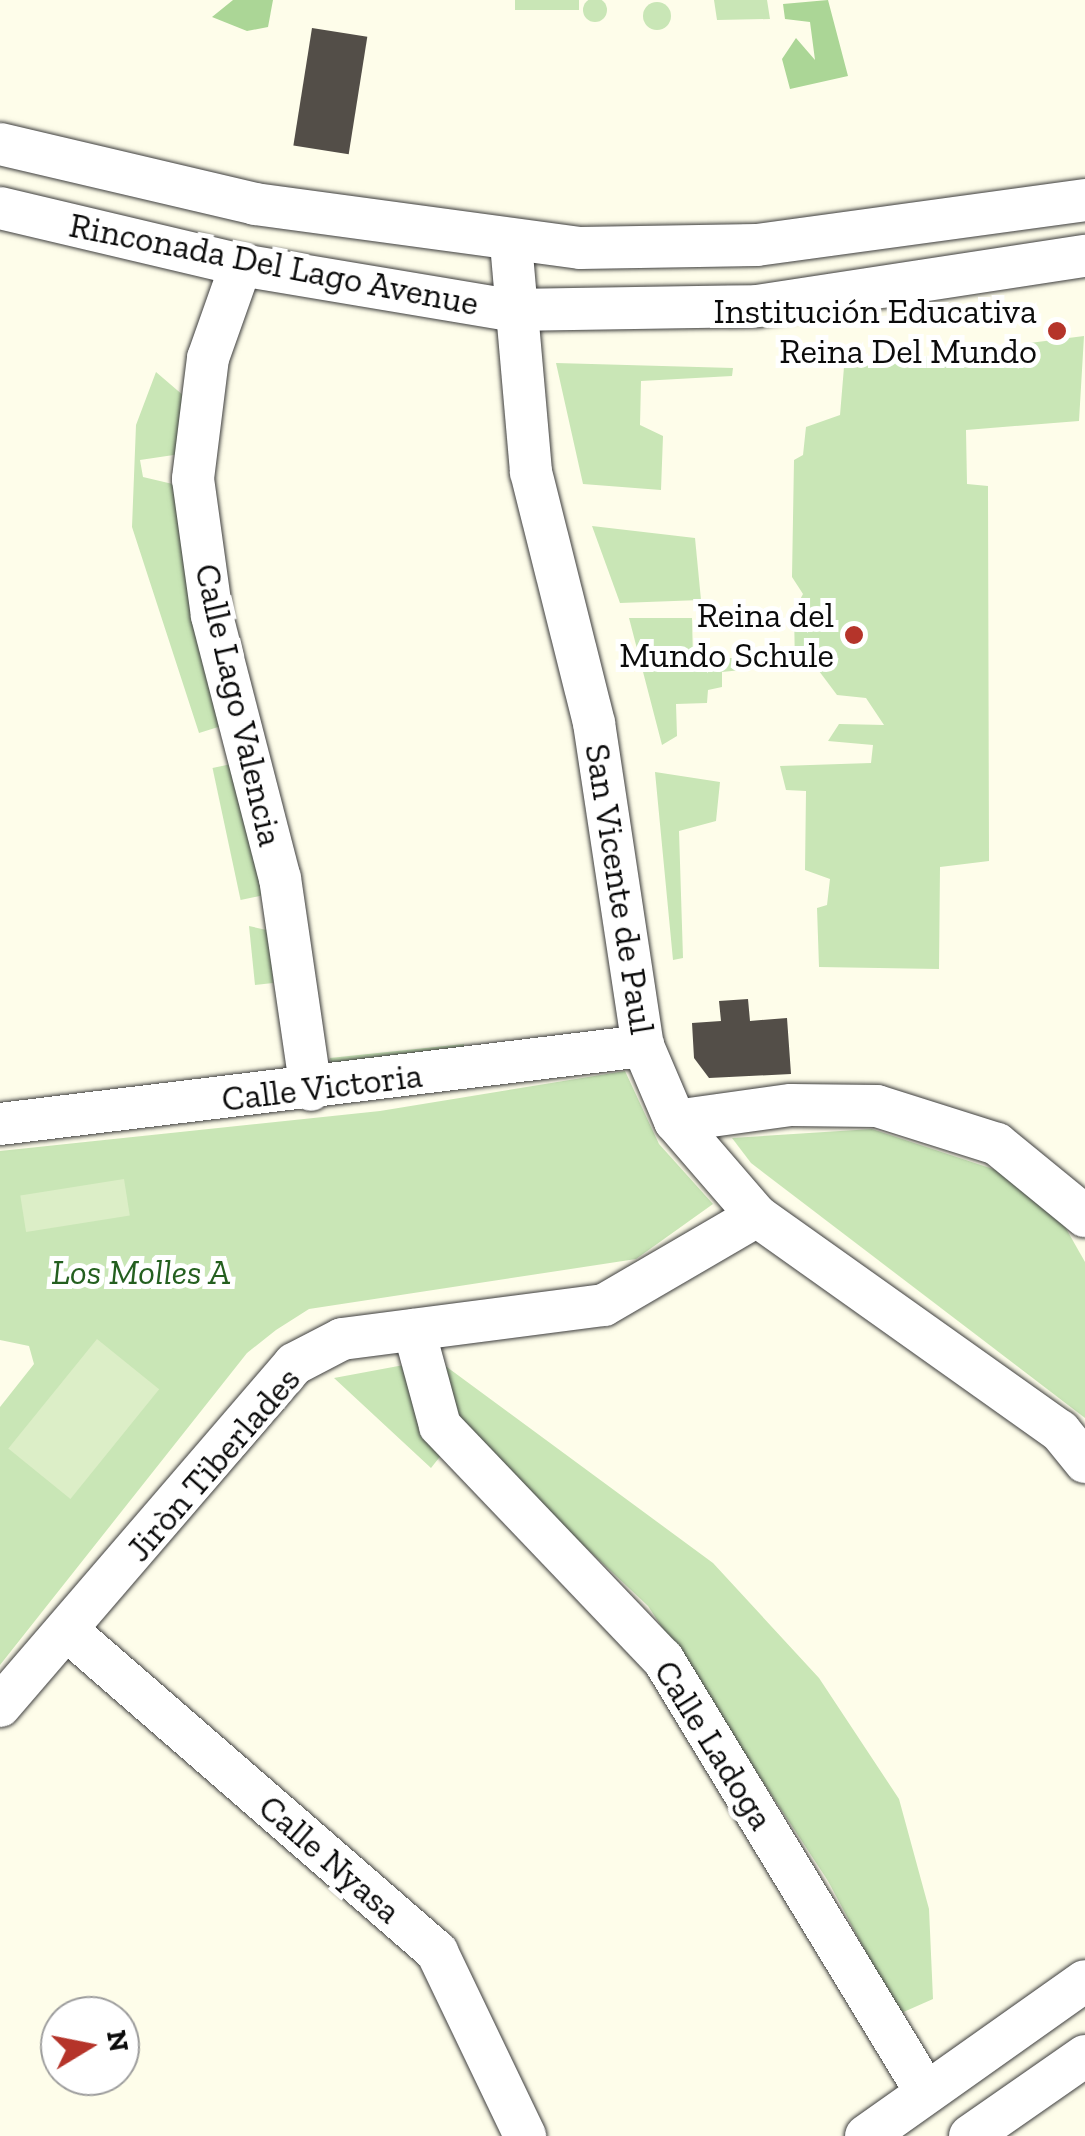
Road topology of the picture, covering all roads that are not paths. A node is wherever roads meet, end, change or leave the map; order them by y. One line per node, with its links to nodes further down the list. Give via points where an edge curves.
1 (0, 144): 4 (street, Rinconada Del Lago Avenue, via 255,204)
2 (1085, 200): 5 (street, Rinconada Del Lago Avenue, via 925,228)
3 (0, 208): 7 (street, Rinconada Del Lago Avenue)
4 (511, 243): 5 (street, Rinconada Del Lago Avenue); 8 (street, San Vicente de Paul)
5 (651, 250): 9 (street)
6 (1085, 256): 9 (street, Rinconada Del Lago Avenue, via 757,306)
7 (241, 265): 8 (street, Rinconada Del Lago Avenue); 11 (street, Calle Lago Valencia, via 208,358 193,479 212,616 280,878)
8 (511, 310): 9 (street, Rinconada Del Lago Avenue); 10 (street, San Vicente de Paul, via 530,472 594,723)
9 (652, 311)
10 (643, 1046): 11 (street, Calle Victoria); 12 (street, San Vicente de Paul)
11 (311, 1090): 13 (street, Calle Victoria)
12 (675, 1122): 14 (street, San Vicente de Paul); 15 (street, via 791,1104 877,1106 997,1144)
13 (0, 1124)
14 (758, 1216): 16 (street, Jiròn Tiberlades, via 604,1305); 17 (street, San Vicente de Paul, via 1060,1432)
15 (1085, 1216)
16 (414, 1330): 18 (street, Jiròn Tiberlades, via 342,1339 294,1364); 22 (street, Calle Ladoga, via 440,1426 663,1660)
17 (1085, 1462)
18 (70, 1632): 19 (street, Jiròn Tiberlades); 23 (street, Calle Nyasa, via 437,1952)
19 (0, 1706)
20 (1085, 1981): 22 (street)
21 (1085, 2056): 25 (street)
22 (924, 2089): 24 (street)
23 (525, 2136)
24 (866, 2136)
25 (970, 2136)

